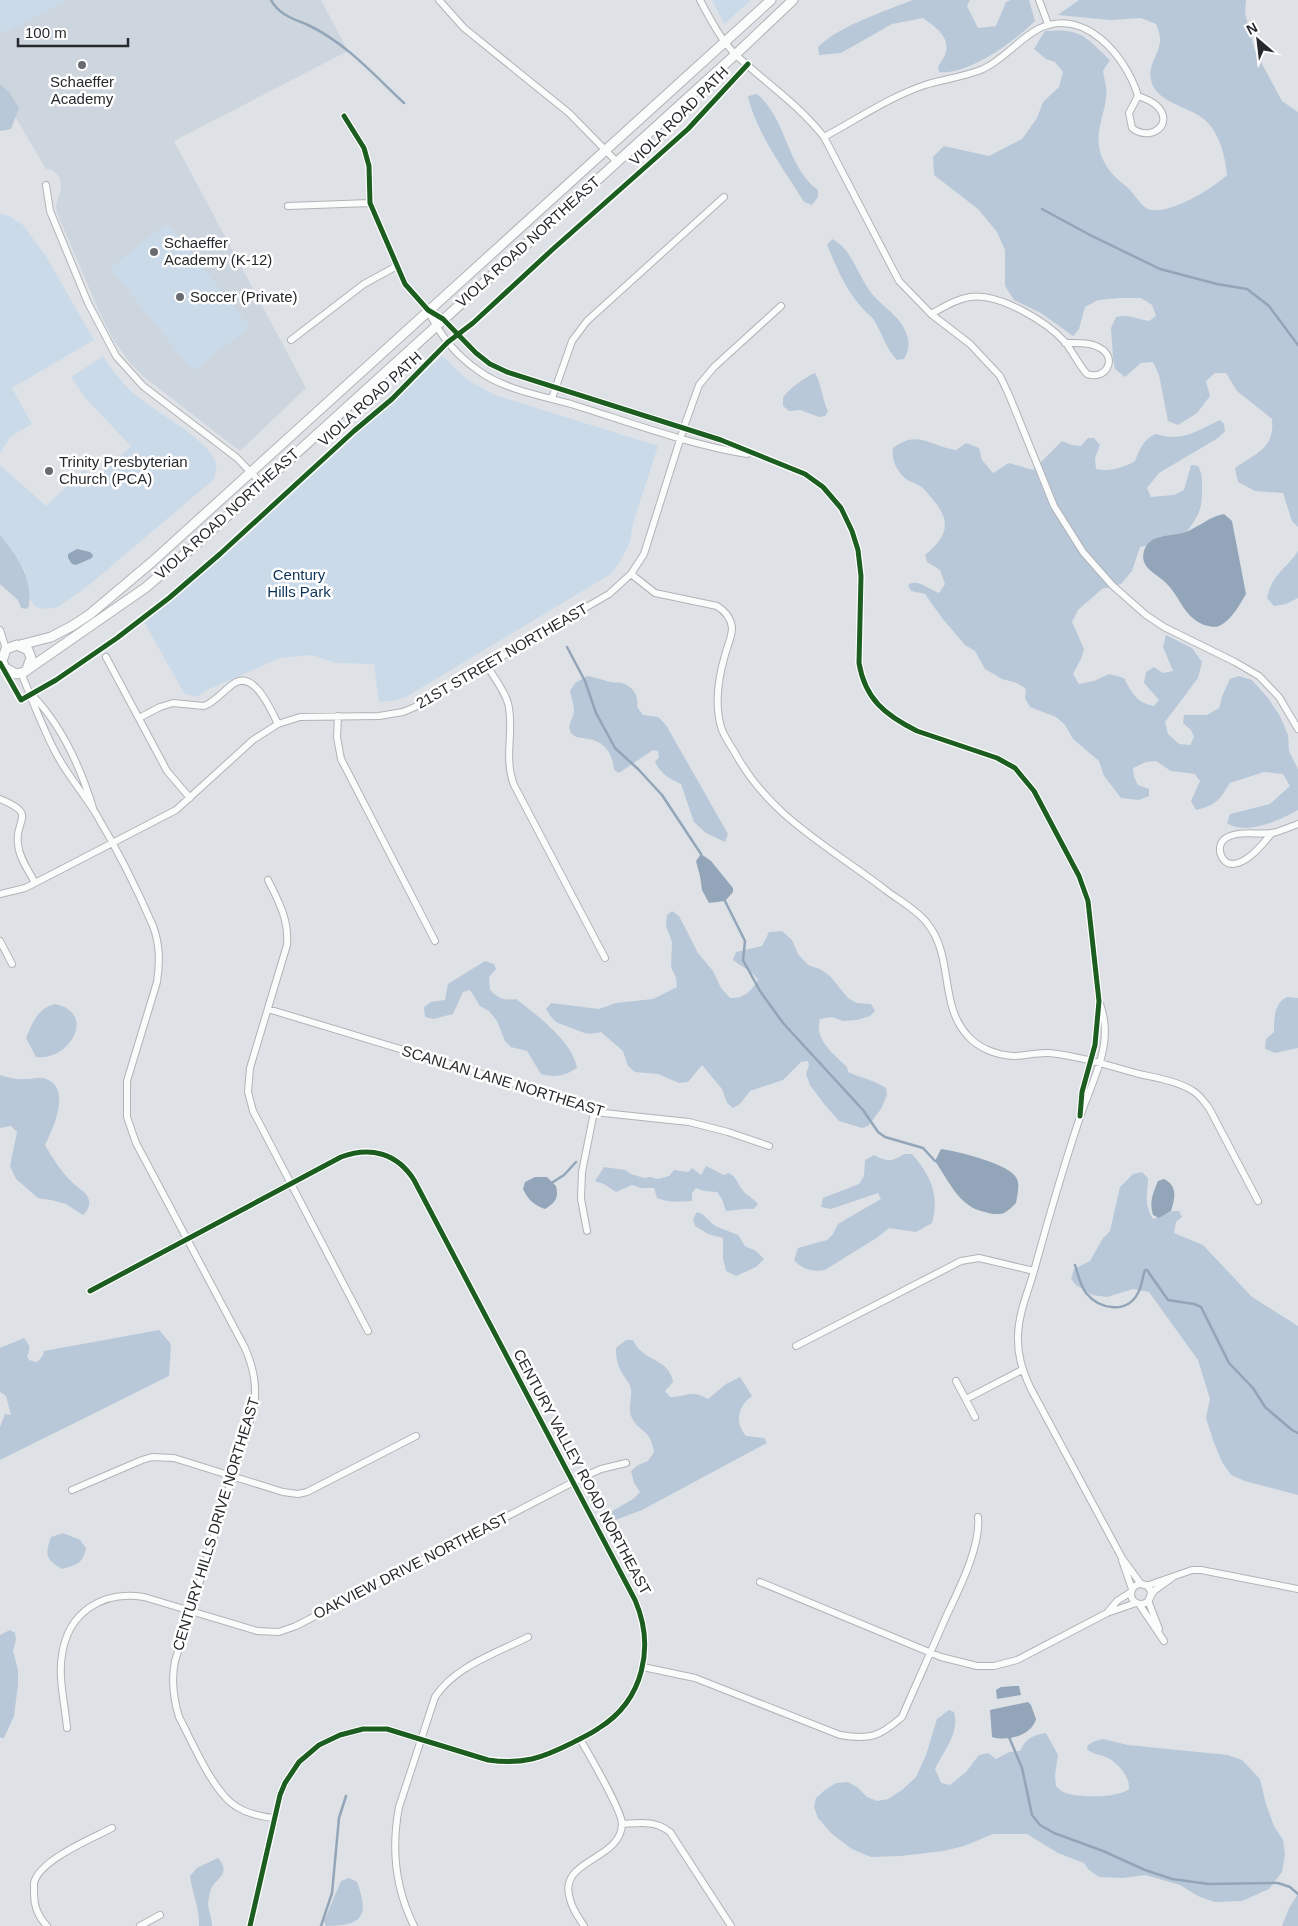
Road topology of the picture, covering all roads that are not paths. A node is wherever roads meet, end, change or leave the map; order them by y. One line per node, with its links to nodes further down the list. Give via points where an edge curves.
1 (439, 0): 12 (street, via 464,28 569,113)
2 (700, 0): 7 (street)
3 (771, 0): 7 (main road, VIOLA ROAD NORTHEAST)
4 (792, 0): 8 (main road, VIOLA ROAD NORTHEAST)
5 (1039, 0): 6 (street)
6 (1048, 24): 9 (street, via 1063,23 1092,31 1128,71); 11 (street, via 984,69 901,95)
7 (725, 42): 8 (street); 12 (main road, VIOLA ROAD NORTHEAST)
8 (736, 54): 11 (street, via 790,100); 13 (main road, VIOLA ROAD NORTHEAST)
9 (1138, 96): 9 (street, via 1130,121 1132,128 1145,135 1159,129 1164,119 1157,106)
10 (344, 116): 16 (street, via 368,159)
11 (824, 137): 21 (street, via 899,281)
12 (606, 150): 13 (street); 20 (main road, VIOLA ROAD NORTHEAST)
13 (617, 162): 22 (main road, VIOLA ROAD NORTHEAST)
14 (46, 186): 31 (street, via 50,211 88,303 116,356 143,386)
15 (724, 198): 26 (street, via 587,321 572,341)
16 (370, 203): 17 (street); 18 (street)
17 (288, 206)
18 (397, 266): 20 (street, via 407,286); 24 (street, via 364,284)
19 (781, 306): 28 (street, 21ST STREET NORTHEAST, via 706,376 699,385)
20 (428, 310): 22 (street); 23 (street); 31 (main road, VIOLA ROAD NORTHEAST)
21 (931, 314): 25 (street, via 971,297 1003,300 1031,316); 45 (street, via 970,344 1000,376 1054,506 1094,566 1146,616 1258,676 1279,697)
22 (443, 319): 23 (main road, VIOLA ROAD NORTHEAST); 26 (street, via 490,364)
23 (435, 326): 27 (street, via 460,354 490,378); 32 (main road, VIOLA ROAD NORTHEAST)
24 (291, 340)
25 (1065, 343): 25 (street, via 1088,374 1099,375 1107,370 1109,359 1102,348)
26 (556, 388): 27 (street); 28 (street)
27 (552, 398): 29 (street)
28 (684, 427): 29 (street, 21ST STREET NORTHEAST); 30 (street)
29 (681, 438): 30 (street, via 721,450); 33 (street, 21ST STREET NORTHEAST, via 644,554)
30 (759, 456): 59 (street, via 817,482 836,501 848,521 861,570 860,668 865,685 877,704 894,719 917,731 1008,763 1034,791 1086,894)
31 (251, 472): 32 (street); 35 (main road, VIOLA ROAD NORTHEAST, via 89,615 51,636)
32 (262, 484): 39 (main road, VIOLA ROAD NORTHEAST, via 145,588)
33 (631, 574): 38 (street, 21ST STREET NORTHEAST, via 609,594); 61 (street, via 655,593 724,610 732,627 717,692 722,730 738,760 771,803 790,820 928,924 938,940 952,1010 966,1035 985,1049 1002,1054 1050,1053)
34 (0, 630): 36 (street)
35 (20, 645): 36 (main road, via 13,645); 39 (main road, via 30,654 31,662)
36 (3, 652): 40 (main road)
37 (106, 657): 43 (street)
38 (487, 666): 42 (street, 21ST STREET NORTHEAST, via 403,712 379,716); 57 (street, via 508,705 508,765 514,785)
39 (24, 671): 40 (main road); 41 (street, CENTURY HILLS DRIVE NORTHEAST)
40 (4, 673)
41 (31, 694): 48 (street, CENTURY HILLS DRIVE NORTHEAST, via 38,716 67,773); 48 (street, CENTURY HILLS DRIVE NORTHEAST, via 59,732 85,784)
42 (338, 716): 44 (street, 21ST STREET NORTHEAST, via 300,717); 56 (street, via 341,759)
43 (139, 718): 44 (street, via 173,703 208,705 240,681 250,683 263,696); 46 (street, via 169,775)
44 (278, 724): 46 (street, 21ST STREET NORTHEAST, via 252,740)
45 (1298, 729)
46 (190, 798): 51 (street, 21ST STREET NORTHEAST, via 164,817)
47 (0, 799): 53 (street, via 15,806 22,814 18,846)
48 (95, 814): 51 (street, CENTURY HILLS DRIVE NORTHEAST)
49 (1298, 824): 50 (street)
50 (1272, 833): 50 (street, via 1254,853 1240,862 1227,862 1220,852 1222,841 1231,836)
51 (112, 844): 53 (street, 21ST STREET NORTHEAST); 69 (street, CENTURY HILLS DRIVE NORTHEAST, via 154,926 160,956 157,982 127,1081 127,1117 136,1143)
52 (268, 880): 60 (street, via 284,914 288,934)
53 (35, 884): 54 (street, 21ST STREET NORTHEAST)
54 (0, 894)
55 (0, 941): 58 (street)
56 (435, 941)
57 (606, 958)
58 (12, 964)
59 (1099, 1001): 61 (street); 62 (street, via 1106,1028)
60 (268, 1009): 63 (street, SCANLAN LANE NORTHEAST, via 532,1089); 66 (street, via 250,1068 248,1092 253,1111)
61 (1091, 1061): 62 (street); 64 (street, via 1082,1092)
62 (1100, 1063): 64 (street); 67 (street, via 1172,1082 1198,1094 1209,1108)
63 (594, 1112): 65 (street, SCANLAN LANE NORTHEAST, via 689,1122); 68 (street, via 582,1181 581,1199)
64 (1080, 1116): 70 (street)
65 (769, 1146)
66 (290, 1184): 69 (street, CENTURY VALLEY ROAD NORTHEAST); 72 (street); 81 (street, CENTURY VALLEY ROAD NORTHEAST, via 341,1157 361,1151 387,1156 404,1167 414,1180)
67 (1258, 1201)
68 (587, 1231)
69 (186, 1239): 71 (street, CENTURY VALLEY ROAD NORTHEAST); 80 (street, CENTURY HILLS DRIVE NORTHEAST, via 245,1348 255,1375 254,1408)
70 (1034, 1271): 73 (street, via 979,1258 961,1261); 74 (street, via 1019,1321 1018,1352)
71 (90, 1291)
72 (368, 1331)
73 (796, 1346)
74 (1022, 1370): 76 (street); 84 (street)
75 (956, 1381): 76 (street)
76 (966, 1399): 77 (street)
77 (975, 1417)
78 (416, 1436): 80 (street, via 298,1494)
79 (626, 1463): 81 (street, OAKVIEW DRIVE NORTHEAST, via 601,1469)
80 (233, 1476): 82 (street, via 174,1458 152,1457); 92 (street, CENTURY HILLS DRIVE NORTHEAST)
81 (574, 1482): 92 (street, OAKVIEW DRIVE NORTHEAST, via 287,1629 257,1631); 98 (street, CENTURY VALLEY ROAD NORTHEAST, via 640,1610 645,1632)
82 (72, 1490)
83 (978, 1517): 97 (street, via 975,1546)
84 (1122, 1558): 87 (street); 89 (street)
85 (1173, 1577): 87 (street); 88 (street, via 1201,1570); 90 (street)
86 (760, 1582): 97 (street)
87 (1142, 1585): 89 (street); 90 (street, via 1149,1589)
88 (1298, 1589)
89 (1132, 1591): 91 (street, via 1131,1597); 93 (street)
90 (1150, 1597): 91 (street, via 1144,1603); 94 (street)
91 (1138, 1603): 93 (street); 94 (street)
92 (191, 1612): 99 (street, OAKVIEW DRIVE NORTHEAST, via 133,1595 108,1598 87,1609 71,1626 61,1656); 102 (street, CENTURY HILLS DRIVE NORTHEAST, via 173,1671 173,1693 179,1716 221,1794 245,1811)
93 (1106, 1613): 97 (street, via 1029,1655 1001,1664 977,1666)
94 (1160, 1633): 96 (street)
95 (528, 1636): 100 (street, via 461,1671 447,1682 435,1698)
96 (1164, 1641)
97 (930, 1653): 98 (street, via 902,1717 887,1730 860,1738 840,1735 695,1678)
98 (643, 1667): 101 (street, CENTURY VALLEY ROAD NORTHEAST, via 633,1692 618,1712 600,1728)
99 (67, 1728)
100 (422, 1738): 101 (street, CENTURY VALLEY ROAD NORTHEAST, via 488,1760 514,1763 548,1755); 102 (street, CENTURY VALLEY ROAD NORTHEAST, via 397,1730 376,1728 357,1730 329,1740 309,1753 291,1772); 109 (street, via 399,1807 394,1843 399,1886)
101 (580, 1739): 103 (street, via 617,1808)
102 (273, 1818): 108 (street, CENTURY VALLEY ROAD NORTHEAST)
103 (622, 1824): 110 (street, via 616,1843 574,1872 569,1880 570,1900); 111 (street, via 654,1823 670,1832)
104 (112, 1828): 106 (street, via 54,1858 34,1881 34,1903)
105 (160, 1915): 107 (street)
106 (46, 1926)
107 (140, 1926)
108 (250, 1926)
109 (414, 1926)
110 (584, 1926)
111 (731, 1926)

